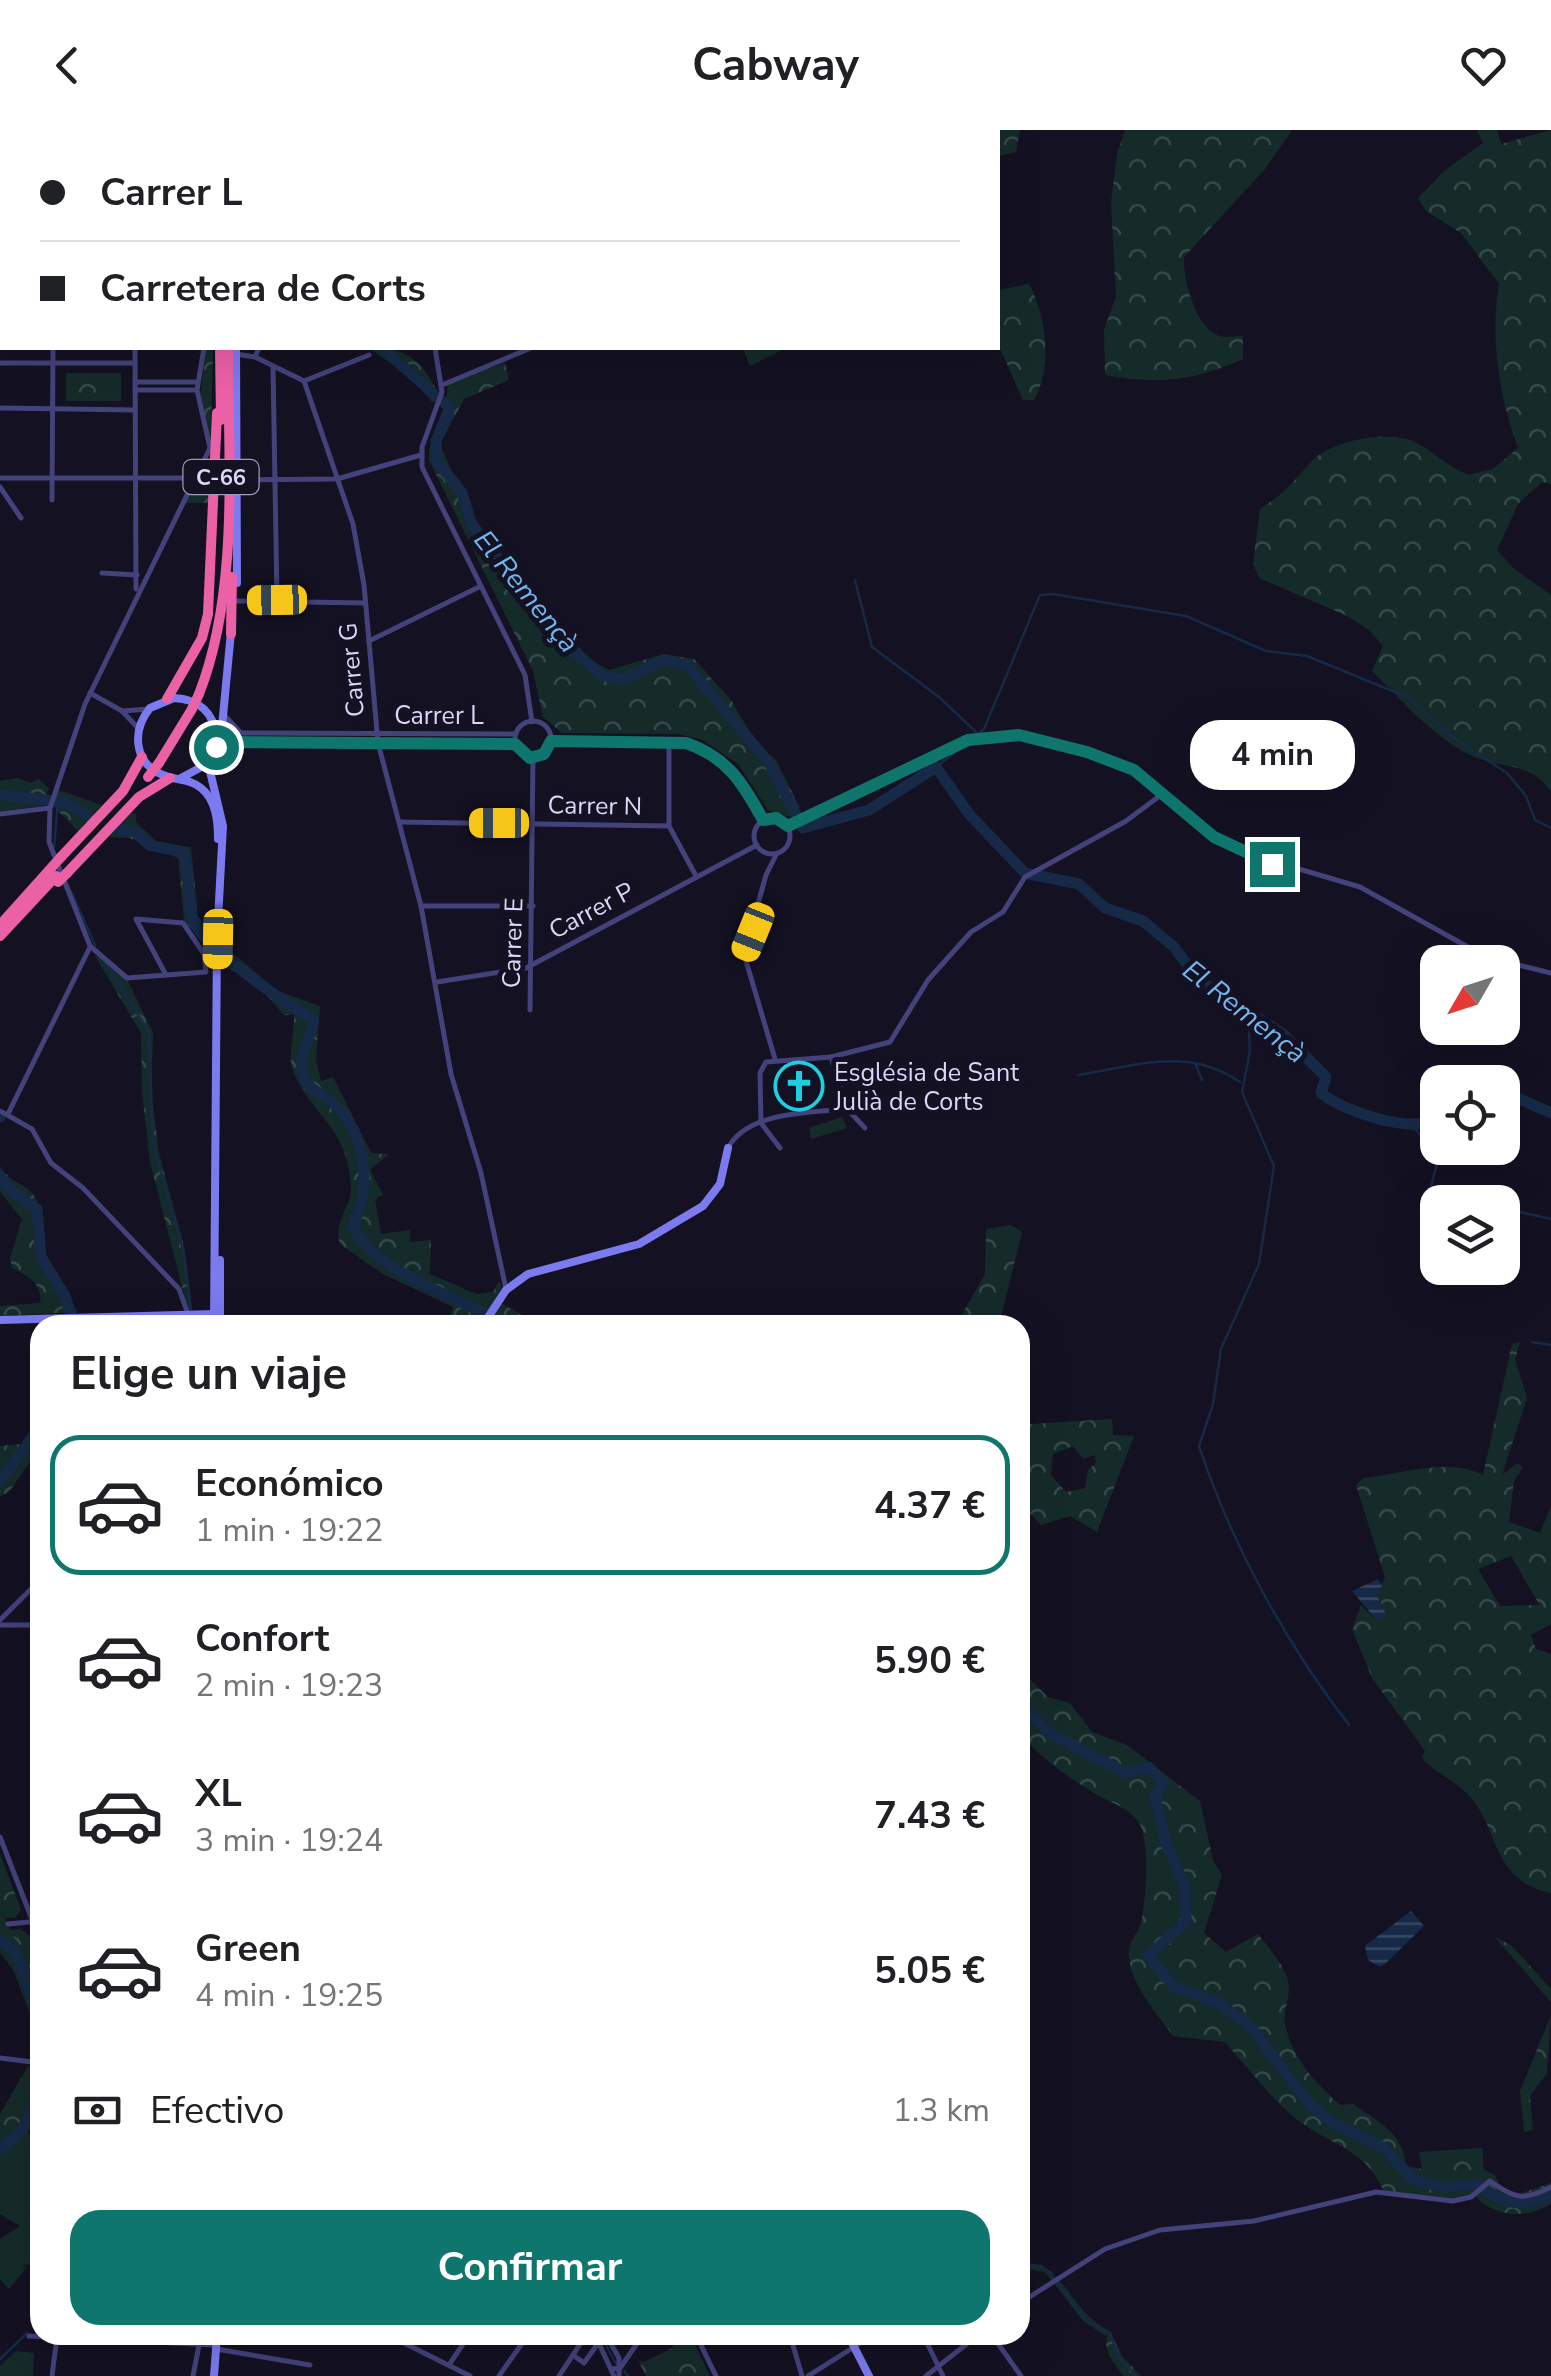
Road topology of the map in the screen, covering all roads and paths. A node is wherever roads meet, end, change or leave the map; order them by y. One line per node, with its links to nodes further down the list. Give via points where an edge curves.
1 (53, 350): 13 (street)
2 (135, 350): 11 (street)
3 (204, 350): 18 (street)
4 (220, 350): 15 (highway, C-66)
5 (234, 350): 10 (street); 21 (highway, C-66); 32 (main road)
6 (257, 350): 10 (street)
7 (435, 350): 19 (street)
8 (528, 350): 19 (street)
9 (369, 354): 16 (street)
10 (254, 357): 14 (street)
11 (135, 363): 13 (street); 17 (street)
12 (0, 364): 13 (street)
13 (53, 364): 23 (street)
14 (273, 366): 16 (street); 30 (street)
15 (220, 377): 46 (highway, C-66, via 220,576); 47 (highway, via 211,594 202,638)
16 (304, 381): 31 (street, Carrer G)
17 (135, 382): 18 (street); 20 (street)
18 (197, 386): 20 (street); 29 (street, via 210,448)
19 (442, 388): 25 (street)
20 (135, 390): 24 (street)
21 (228, 406): 43 (highway); 46 (highway, C-66, via 222,613)
22 (0, 408): 23 (street)
23 (53, 408): 24 (street); 26 (street)
24 (135, 410): 27 (street)
25 (420, 455): 31 (street); 38 (street)
26 (54, 477): 27 (street); 28 (street); 34 (street)
27 (135, 477): 29 (street); 37 (street)
28 (0, 478)
29 (192, 478): 39 (street)
30 (272, 478): 31 (street); 32 (street); 40 (street)
31 (337, 479): 42 (street, Carrer G, via 353,524)
32 (237, 480): 41 (main road)
33 (0, 487): 35 (street)
34 (52, 500)
35 (21, 518)
36 (102, 573): 37 (street)
37 (136, 575): 39 (street)
38 (481, 586): 44 (street); 51 (street, via 526,674)
39 (136, 594): 45 (street)
40 (277, 600): 41 (street); 42 (street)
41 (236, 601): 43 (main road)
42 (365, 603): 44 (street, Carrer G)
43 (231, 634): 50 (main road)
44 (369, 641): 56 (street, Carrer G)
45 (90, 692): 49 (street); 66 (street)
46 (198, 693): 75 (highway, C-66, bridge, via 147,776)
47 (167, 699): 48 (main road); 52 (main road, via 196,702)
48 (150, 708): 49 (street); 53 (main road)
49 (122, 712): 53 (street)
50 (224, 715): 52 (main road); 54 (street)
51 (532, 722): 55 (street); 57 (street, via 544,724)
52 (219, 727): 54 (street, Carrer L); 61 (main road)
53 (138, 728): 62 (main road)
54 (242, 733): 56 (street, Carrer L)
55 (516, 734): 56 (street, Carrer L); 60 (street)
56 (377, 735): 59 (street, Carrer G)
57 (551, 741): 58 (street); 63 (street, via 544,754)
58 (669, 743): 68 (street, via 686,743 720,759); 71 (street)
59 (378, 744): 60 (street, Carrer L); 61 (street, Carrer L, via 236,742); 69 (street, Carrer G)
60 (515, 744): 63 (street)
61 (214, 754): 64 (main road, via 198,773); 79 (main road, via 210,779 223,826)
62 (142, 756): 64 (main road, via 154,770); 75 (highway, via 123,791)
63 (533, 757): 70 (street, Carrer E)
64 (176, 778): 75 (highway, via 139,797); 79 (main road, via 200,788 216,816)
65 (1166, 792): 72 (street, via 1134,770 1087,752 996,736 968,740); 85 (street, via 1238,851 1360,887 1486,956); 89 (street, via 1025,877 1003,912 971,932 928,980 890,1042)
66 (50, 806): 67 (street); 81 (street, via 48,842)
67 (0, 814)
68 (763, 820): 72 (street); 73 (street, via 755,831)
69 (400, 822): 70 (street, Carrer N); 77 (street, Carrer G)
70 (532, 823): 71 (street, Carrer N); 78 (street, Carrer E)
71 (669, 826): 76 (street)
72 (788, 826): 74 (street, via 788,845)
73 (757, 844): 74 (street); 76 (street, Carrer P)
74 (777, 853): 90 (street, via 744,954)
75 (60, 870): 80 (highway); 80 (highway, C-66)
76 (696, 876): 82 (street, Carrer P)
77 (421, 906): 78 (street); 87 (street, Carrer G)
78 (534, 906): 82 (street, Carrer E)
79 (218, 923): 84 (main road)
80 (0, 930)
81 (90, 946): 86 (street, via 122,977); 93 (street)
82 (531, 965): 87 (street, Carrer P); 88 (street, Carrer E)
83 (206, 972): 84 (street); 86 (street); 86 (street, via 204,954 183,923 136,919)
84 (217, 973): 98 (main road)
85 (1551, 973)
86 (165, 974)
87 (435, 982): 99 (street, Carrer G)
88 (530, 1010)
89 (831, 1058): 90 (street); 91 (street)
90 (775, 1060): 94 (street, via 762,1068)
91 (847, 1108): 94 (street); 95 (street)
92 (0, 1110): 93 (street)
93 (8, 1114): 102 (street, via 32,1129 50,1164 83,1188 179,1289)
94 (761, 1123): 96 (street, via 739,1132); 97 (street)
95 (865, 1128)
96 (728, 1148): 100 (main road, via 714,1195 672,1226 631,1247)
97 (780, 1148)
98 (217, 1206): 105 (main road); 106 (main road)
99 (502, 1269): 100 (street); 101 (street, Carrer G)
100 (520, 1278): 101 (main road)
101 (504, 1292): 107 (main road)
102 (193, 1314): 103 (main road); 104 (main road)
103 (155, 1315)
104 (204, 1315)
105 (214, 1315)
106 (214, 1315)
107 (490, 1315)
108 (30, 1319): 109 (main road)
109 (0, 1320)
110 (30, 1590): 111 (street)
111 (6, 1614): 112 (street); 113 (street)
112 (0, 1623): 113 (street)
113 (16, 1625): 114 (street)
114 (30, 1626)
115 (0, 1837): 116 (street)
116 (30, 1908)
117 (30, 1922): 118 (street)
118 (8, 1924)
119 (0, 2058): 120 (street)
120 (30, 2062)
121 (1551, 2187): 122 (street, via 1528,2199 1488,2183 1443,2202 1383,2192 1254,2222 1160,2230 1105,2249)
122 (1030, 2296)
123 (57, 2345): 148 (street)
124 (200, 2345): 149 (street)
125 (216, 2345): 150 (main road)
126 (228, 2345): 143 (street)
127 (411, 2345): 144 (street)
128 (462, 2345): 144 (street)
129 (521, 2345): 152 (street)
130 (579, 2345): 142 (street)
131 (596, 2345): 142 (street, via 584,2362)
132 (603, 2345): 146 (street)
133 (603, 2345): 146 (street)
134 (637, 2345): 146 (street)
135 (701, 2345): 154 (street)
136 (794, 2345): 155 (street)
137 (857, 2345): 141 (street)
138 (966, 2345): 145 (street)
139 (999, 2345): 159 (street)
140 (928, 2346): 145 (street)
141 (854, 2347): 155 (street); 156 (main road)
142 (573, 2354): 153 (street)
143 (310, 2365)
144 (449, 2365): 147 (street)
145 (938, 2367): 157 (street); 158 (street)
146 (618, 2370)
147 (458, 2373): 151 (street)
148 (52, 2376)
149 (192, 2376)
150 (218, 2376)
151 (470, 2376)
152 (500, 2376)
153 (559, 2376)
154 (716, 2376)
155 (805, 2376)
156 (869, 2376)
157 (926, 2376)
158 (943, 2376)
159 (1020, 2376)

